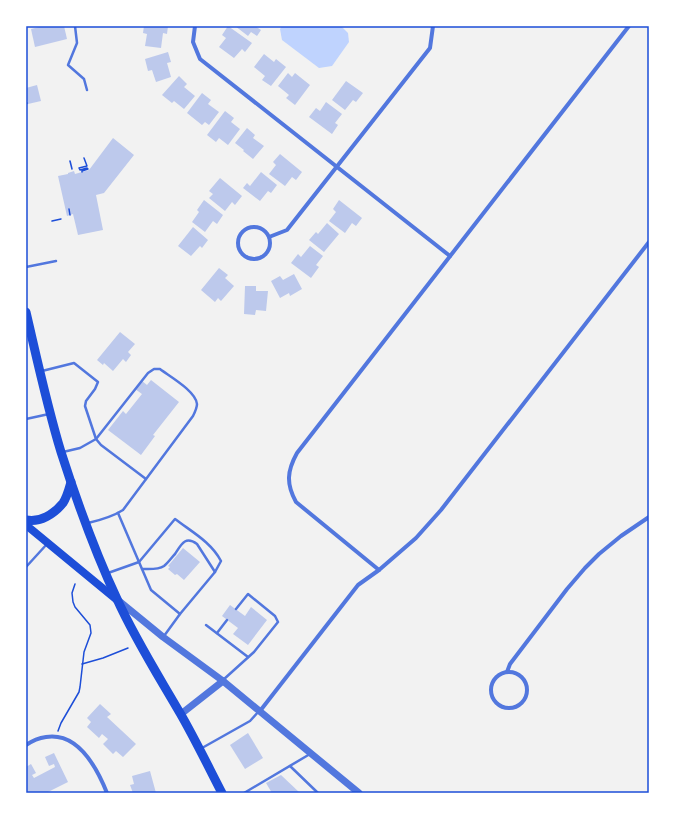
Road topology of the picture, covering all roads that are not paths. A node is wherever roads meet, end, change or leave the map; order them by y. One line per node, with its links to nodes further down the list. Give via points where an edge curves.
1 (75, 26): 5 (lane, via 77,43 68,65 84,79)
2 (195, 26): 6 (street, via 193,42 200,59)
3 (433, 26): 6 (street, via 430,48)
4 (629, 26): 9 (street)
5 (87, 90)
6 (337, 167): 7 (street, via 287,230); 9 (street)
7 (269, 237): 7 (street, via 269,247 263,256 248,257 240,250 239,240 248,228 258,227)
8 (649, 242): 29 (street, via 441,510 416,538)
9 (450, 256): 29 (street, via 297,453 289,472 291,494 296,502)
10 (56, 261): 11 (lane)
11 (26, 267)
12 (26, 312): 13 (main road)
13 (40, 371): 14 (main road); 16 (lane, via 74,364 98,382 85,406)
14 (50, 414): 15 (lane); 17 (main road)
15 (26, 419)
16 (96, 439): 17 (lane, via 80,448); 18 (lane); 18 (lane, via 154,368 160,368 191,392 196,398 197,405 193,416)
17 (61, 452): 19 (main road)
18 (146, 479): 20 (lane)
19 (72, 482): 22 (main road, via 63,502 50,515 37,520); 23 (main road)
20 (118, 513): 23 (lane); 26 (lane)
21 (649, 517): 40 (street, via 621,536 585,568 510,664)
22 (26, 520)
23 (86, 524): 31 (main road)
24 (26, 526): 25 (main road)
25 (48, 543): 27 (lane); 32 (main road)
26 (139, 562): 28 (lane); 30 (lane, via 176,518 216,552 221,561); 31 (lane)
27 (26, 567)
28 (142, 569): 30 (lane, via 164,566 179,546 189,540 197,544); 34 (lane, via 151,590)
29 (379, 570): 42 (street, via 358,585)
30 (215, 572): 34 (lane)
31 (106, 574): 32 (main road)
32 (117, 600): 38 (street); 43 (main road, via 138,642)
33 (236, 609): 39 (lane, via 248,594 275,616 278,622)
34 (180, 614): 38 (lane)
35 (227, 620): 37 (lane)
36 (206, 625): 37 (lane)
37 (217, 633): 39 (lane)
38 (163, 637): 41 (street)
39 (248, 657): 41 (lane)
40 (507, 672): 40 (street, via 497,677 491,688 497,703 508,708 519,705 527,690 523,679)
41 (222, 681): 42 (street); 43 (street)
42 (260, 711): 45 (lane, via 250,721); 46 (street)
43 (181, 714): 45 (main road)
44 (26, 745): 49 (street, via 46,737 57,737 72,743 92,763)
45 (200, 749): 50 (main road)
46 (311, 753): 47 (lane); 54 (street)
47 (290, 766): 48 (lane); 53 (lane)
48 (252, 788): 51 (lane); 52 (lane)
49 (107, 793)
50 (222, 793)
51 (244, 793)
52 (254, 793)
53 (318, 793)
54 (359, 793)

